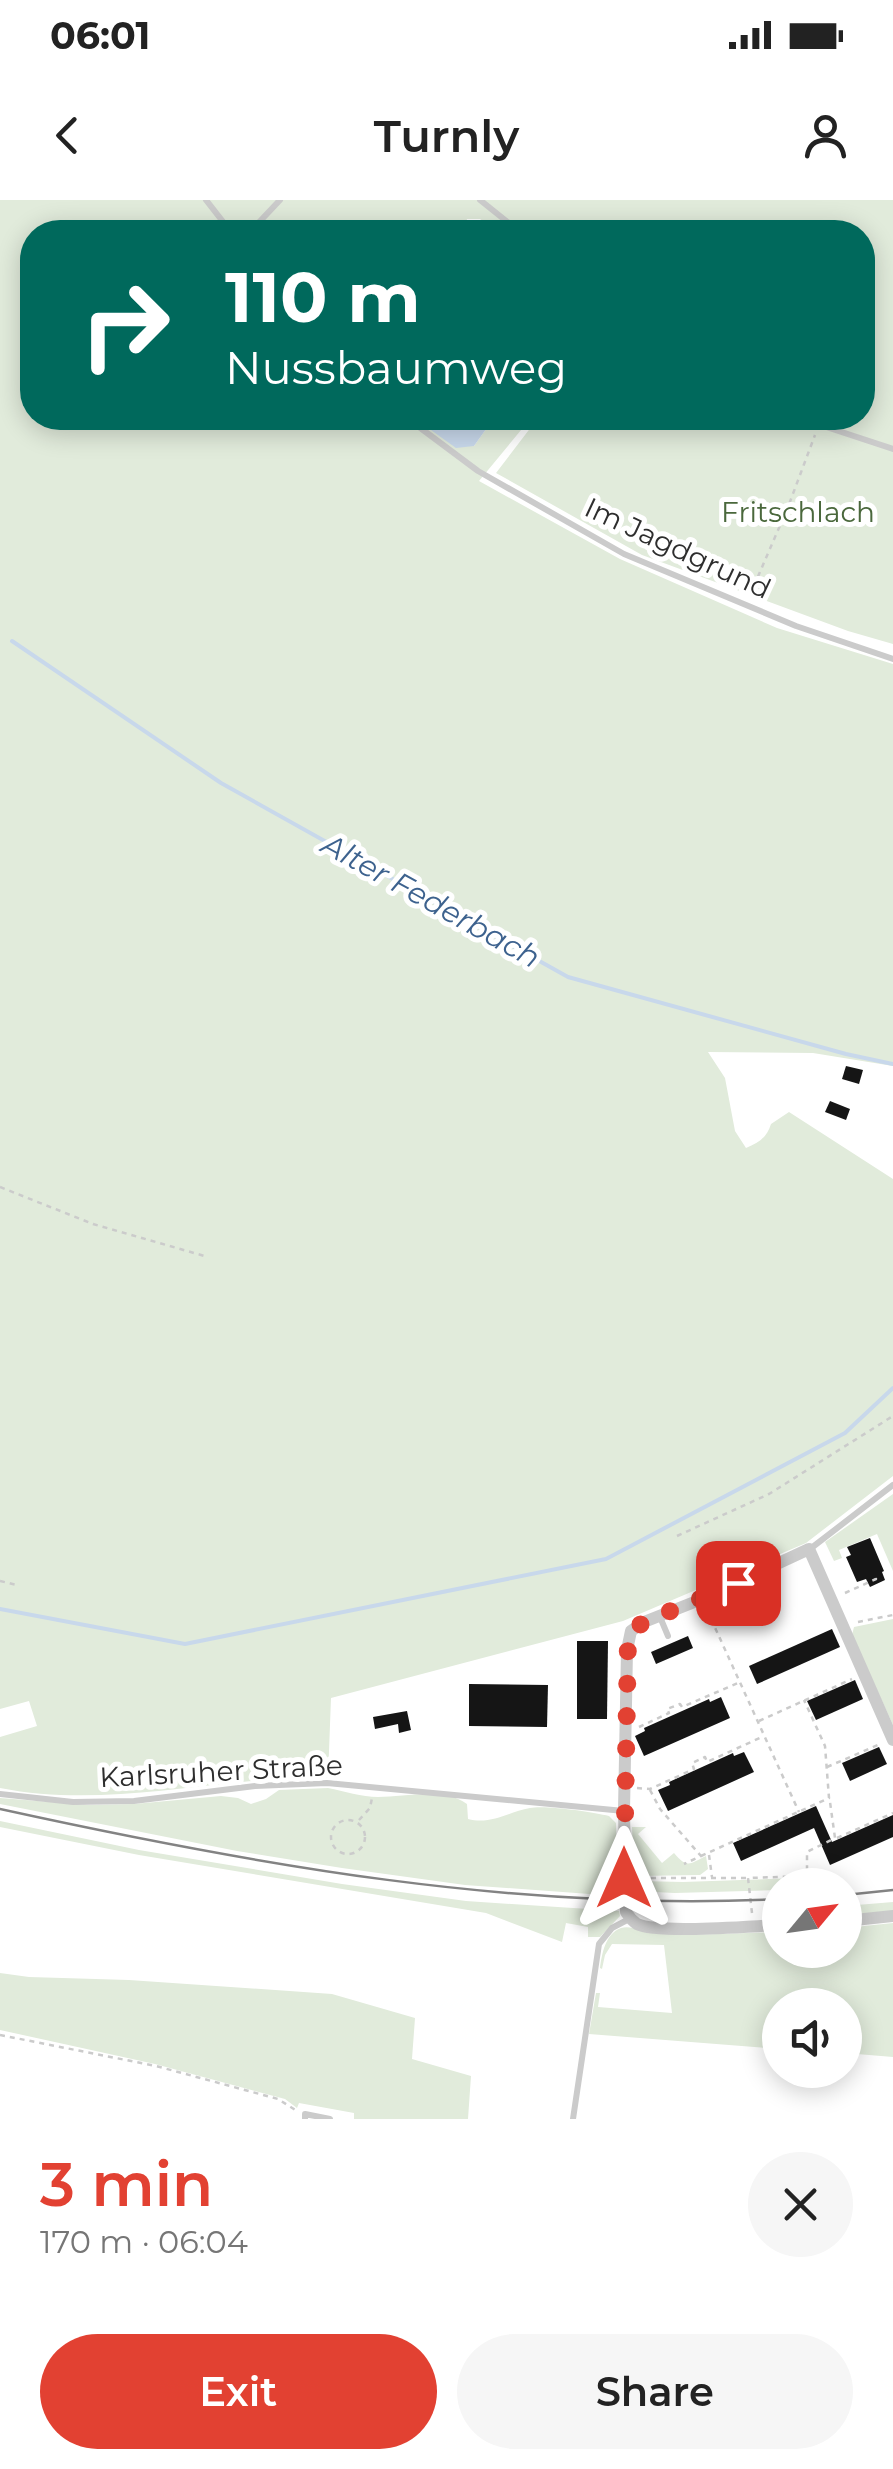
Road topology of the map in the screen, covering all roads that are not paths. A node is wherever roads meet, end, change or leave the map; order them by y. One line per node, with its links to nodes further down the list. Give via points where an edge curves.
1 (206, 200): 4 (lane)
2 (280, 200): 5 (lane)
3 (480, 200): 6 (lane)
4 (222, 220)
5 (261, 220)
6 (505, 220)
7 (423, 430): 10 (lane, Im Jagdgrund, via 478,471 624,554)
8 (833, 430): 9 (lane)
9 (893, 450)
10 (893, 659)
11 (893, 1485): 12 (lane)
12 (809, 1550): 13 (street); 15 (street)
13 (660, 1617): 14 (lane); 17 (street, via 628,1638)
14 (668, 1636)
15 (893, 1739)
16 (0, 1794): 17 (lane, Karlsruher Straße, via 134,1801 327,1783)
17 (624, 1811): 19 (street)
18 (893, 1916): 20 (street)
19 (630, 1918): 21 (street, via 668,1928); 24 (lane, via 598,1944)
20 (862, 1919)
21 (762, 1925)
22 (305, 2116): 23 (lane)
23 (330, 2119)
24 (573, 2119)

